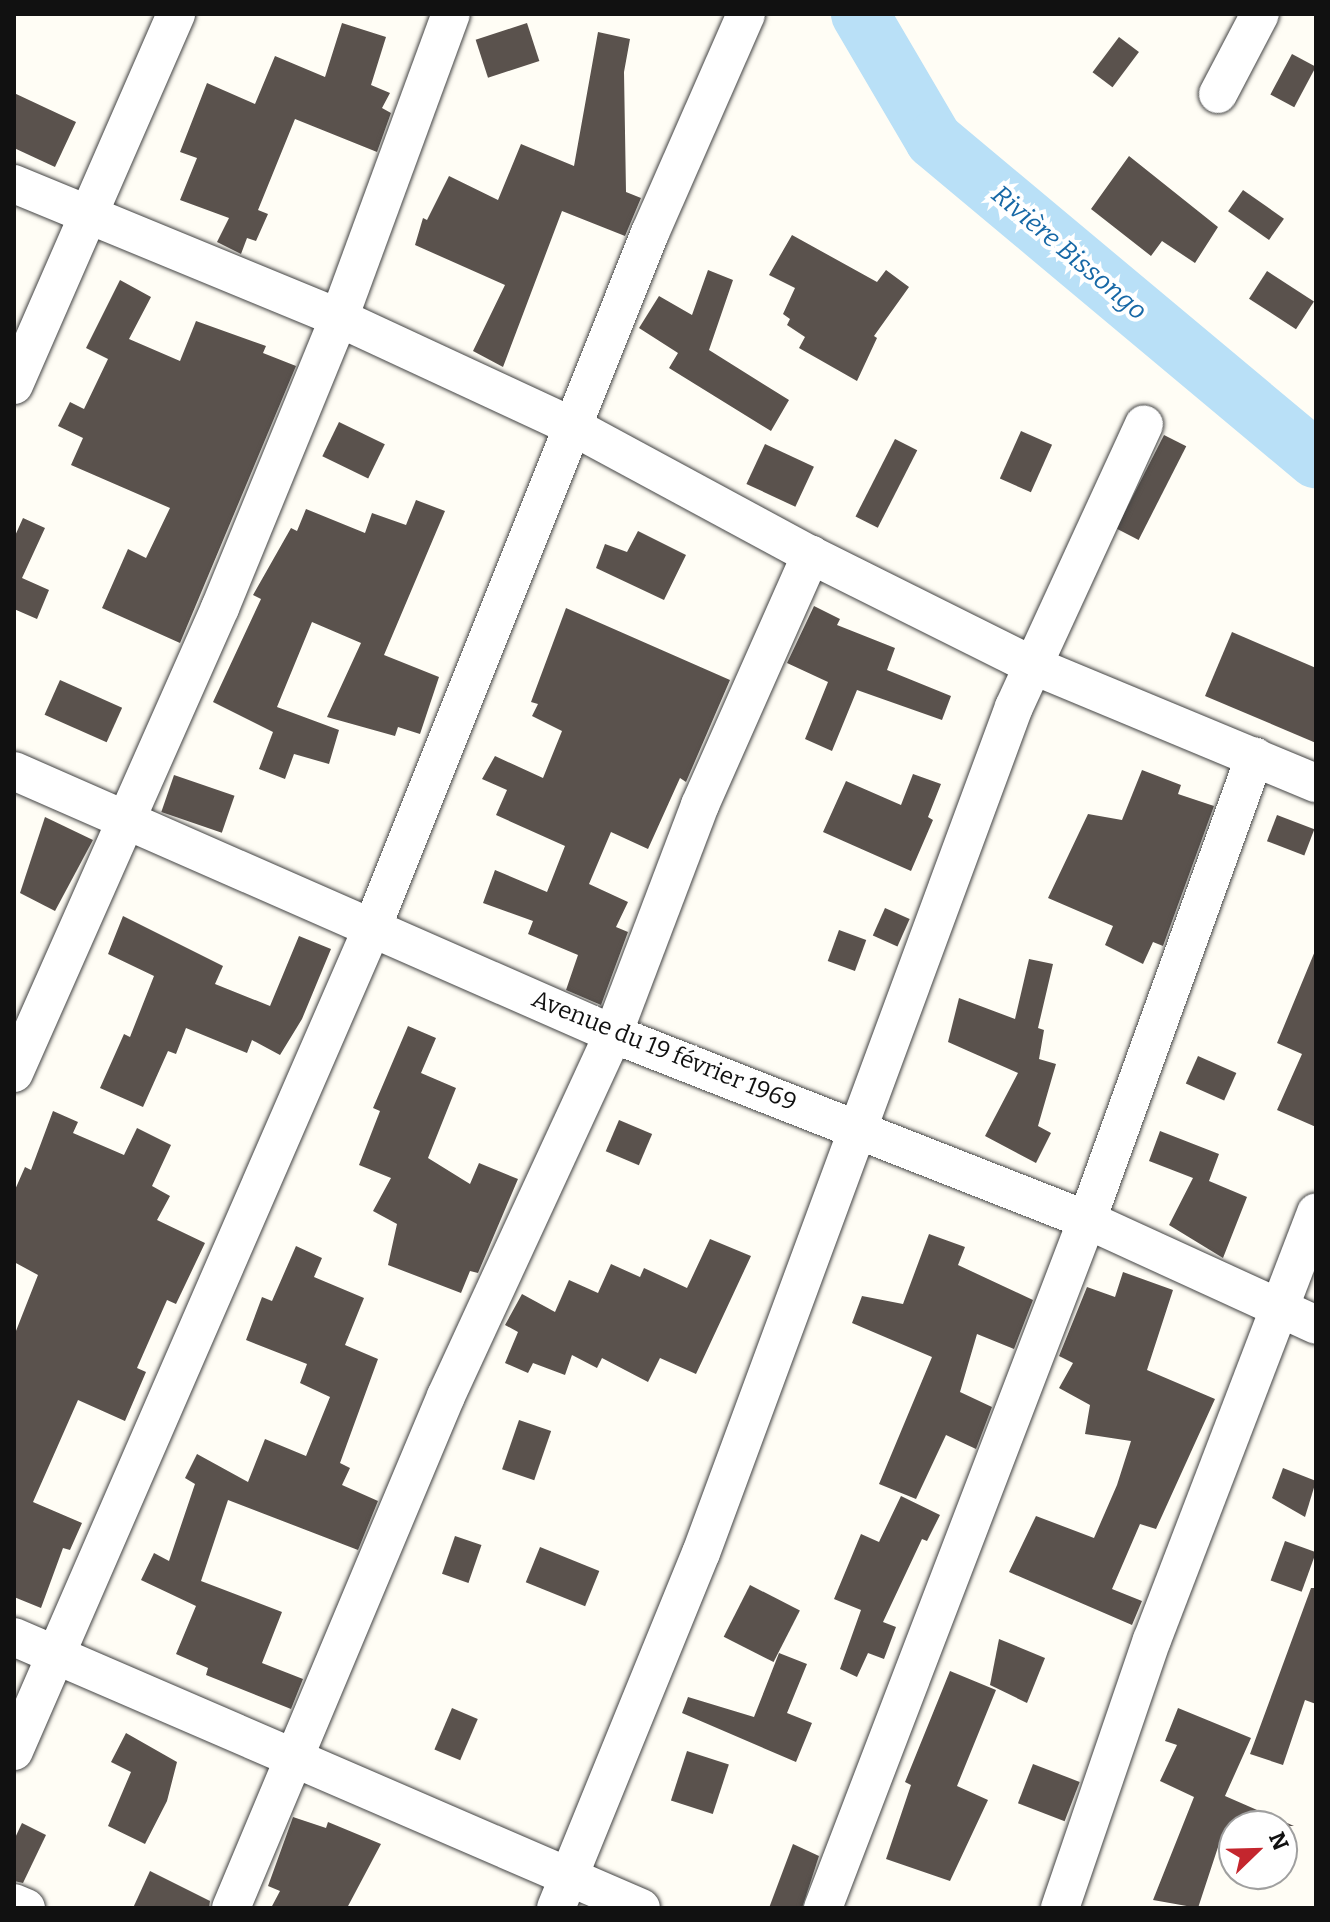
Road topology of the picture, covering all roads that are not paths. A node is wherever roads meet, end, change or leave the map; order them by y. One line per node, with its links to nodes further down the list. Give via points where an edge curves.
1 (176, 14): 7 (street)
2 (451, 14): 8 (street)
3 (746, 14): 11 (street)
4 (1260, 14): 5 (street)
5 (1218, 94)
6 (14, 184): 7 (street)
7 (88, 217): 8 (street); 9 (street)
8 (339, 318): 11 (street); 17 (street)
9 (14, 385)
10 (1144, 425): 13 (street)
11 (572, 426): 12 (street); 18 (street)
12 (811, 555): 13 (street); 19 (street, via 700,805)
13 (1032, 665): 14 (street); 21 (street)
14 (1255, 757): 16 (street); 23 (street)
15 (14, 771): 17 (street, Avenue du 19 février 1969)
16 (1316, 783)
17 (126, 823): 18 (street, Avenue du 19 février 1969); 20 (street)
18 (372, 928): 19 (street, Avenue du 19 février 1969); 27 (street)
19 (613, 1034): 21 (street, Avenue du 19 février 1969); 29 (street, via 446,1396)
20 (14, 1073)
21 (860, 1128): 23 (street, Avenue du 19 février 1969); 30 (street, via 701,1553)
22 (1316, 1212): 24 (street)
23 (1087, 1220): 24 (street, Avenue du 19 février 1969); 35 (street)
24 (1280, 1309): 25 (street, Avenue du 19 février 1969); 36 (street, via 1152,1640)
25 (1316, 1325)
26 (14, 1637): 27 (street)
27 (56, 1654): 28 (street); 29 (street)
28 (14, 1751)
29 (294, 1755): 30 (street, via 518,1851); 33 (street)
30 (562, 1894): 34 (street)
31 (14, 1903): 32 (street)
32 (26, 1908)
33 (231, 1908)
34 (641, 1908)
35 (823, 1908)
36 (1060, 1908)

